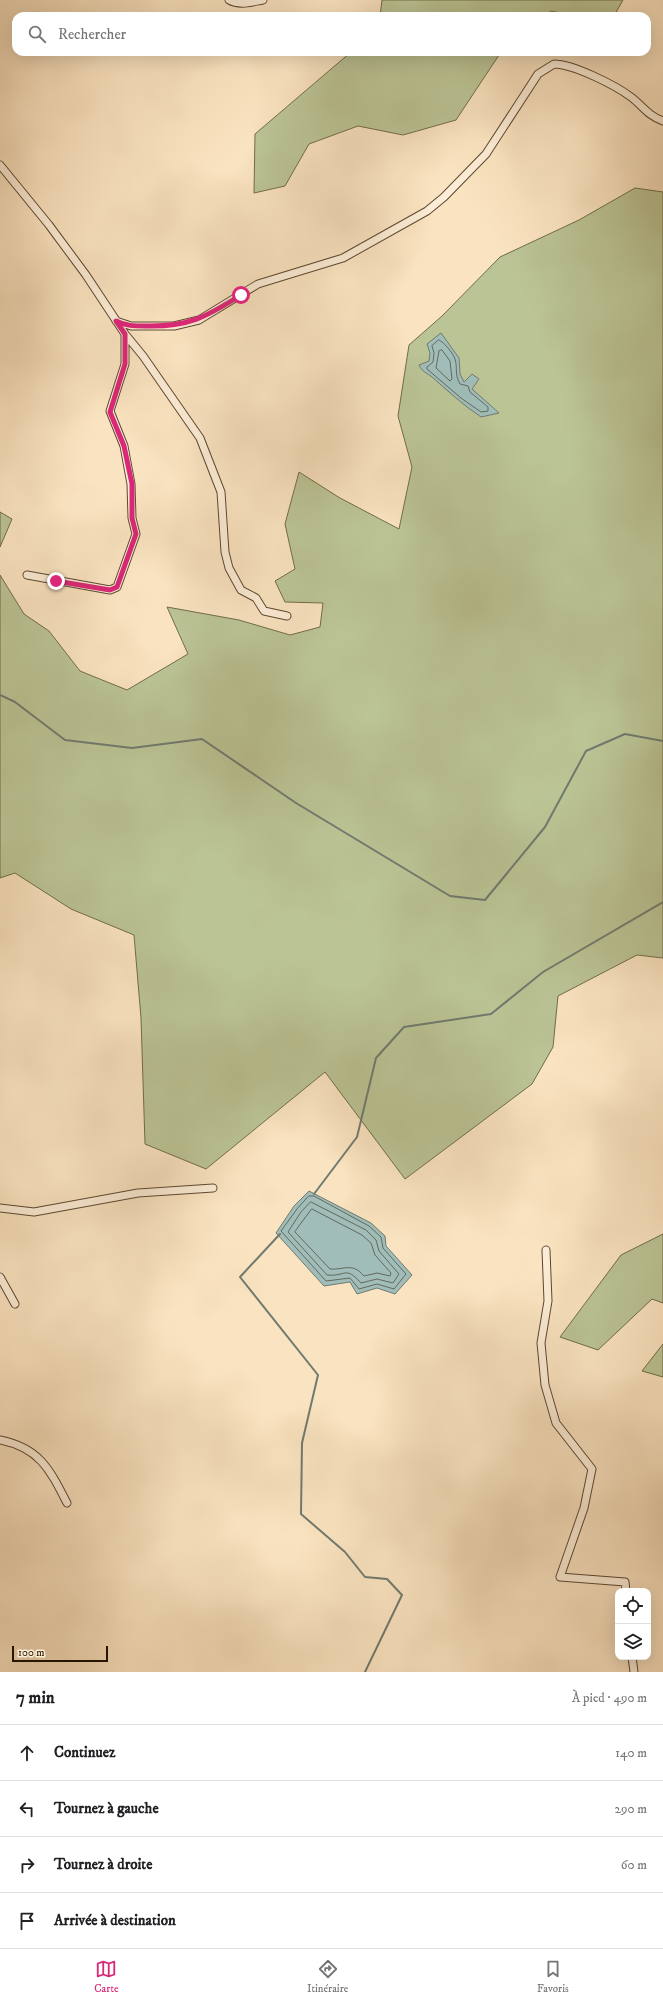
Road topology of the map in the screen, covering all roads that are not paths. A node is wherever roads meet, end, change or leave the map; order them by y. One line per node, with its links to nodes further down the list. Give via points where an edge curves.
1 (229, 0): 2 (street, via 236,4)
2 (263, 0)
3 (663, 121): 5 (street, via 646,112 632,98 602,80 573,68 554,64 538,74 486,154 427,211 343,258 258,284 199,320 174,326 131,326)
4 (0, 165): 5 (street, via 49,225)
5 (116, 321): 6 (street)
6 (125, 334): 7 (street, via 125,364 110,412 124,446 132,484 132,518 136,534 117,587 110,590); 8 (street, via 200,438 221,492 225,552 229,568 241,590 256,598 264,611)
7 (27, 575)
8 (287, 616)
9 (213, 1188): 10 (street, via 138,1193 34,1212)
10 (0, 1208)
11 (546, 1250): 16 (street, via 548,1301 541,1343 545,1385 556,1423 592,1469 584,1508 560,1577 625,1582)
12 (0, 1277): 13 (street)
13 (15, 1304)
14 (0, 1440): 15 (street, via 15,1443 42,1460)
15 (68, 1503)
16 (626, 1588)
17 (632, 1660): 18 (street)
18 (634, 1672)

